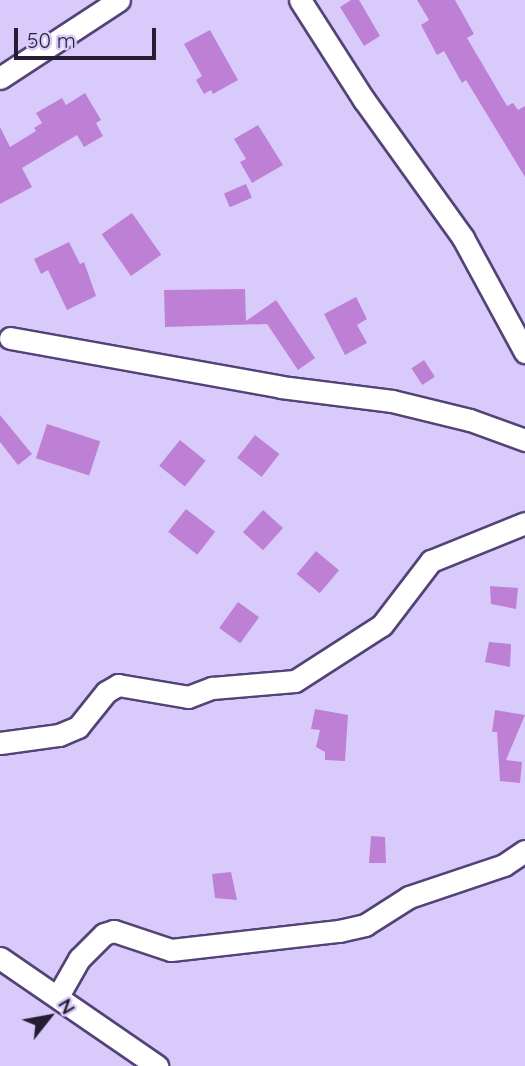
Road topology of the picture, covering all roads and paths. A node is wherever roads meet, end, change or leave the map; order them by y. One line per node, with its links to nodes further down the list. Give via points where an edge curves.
1 (118, 0): 3 (street)
2 (300, 0): 5 (street, via 463,238)
3 (0, 78)
4 (10, 338): 6 (street, via 281,387 391,401 470,420)
5 (525, 352)
6 (525, 440)
7 (525, 523): 8 (street, via 431,561 382,625 295,681 212,688 188,697 118,685 106,692 78,727 60,735)
8 (0, 743)
9 (525, 851): 11 (street, via 504,865 409,897 365,925 339,931 171,950 114,931 79,959)
10 (0, 958): 11 (street)
11 (58, 996): 12 (street)
12 (157, 1066)

